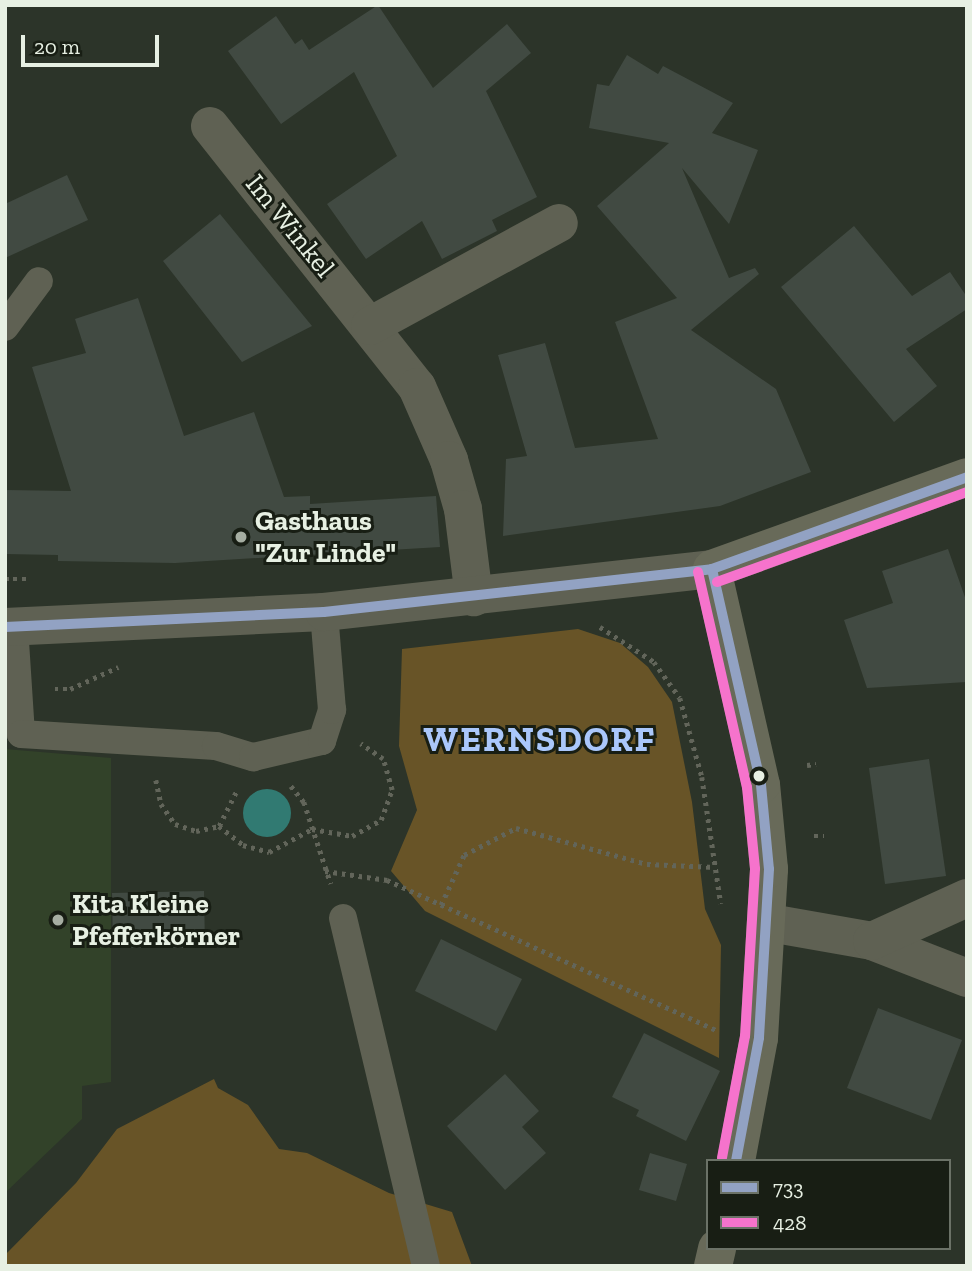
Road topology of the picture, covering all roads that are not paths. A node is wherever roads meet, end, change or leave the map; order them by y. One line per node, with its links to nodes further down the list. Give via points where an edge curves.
1 (210, 126): 4 (street, Im Winkel)
2 (559, 223): 4 (street)
3 (39, 281): 5 (lane)
4 (370, 326): 8 (street, Im Winkel, via 417,387 449,460 463,509)
5 (5, 327)
6 (967, 477): 7 (main road)
7 (712, 569): 8 (street); 13 (main road, via 761,785)
8 (474, 597): 9 (street)
9 (324, 612): 10 (street); 10 (lane, via 331,710 323,741 253,757 216,746 22,734)
10 (10, 626)
11 (967, 898): 14 (street)
12 (344, 918): 17 (lane)
13 (770, 923): 14 (street); 16 (main road, via 759,1038)
14 (872, 941): 15 (street)
15 (967, 978)
16 (736, 1159)
17 (426, 1266)

